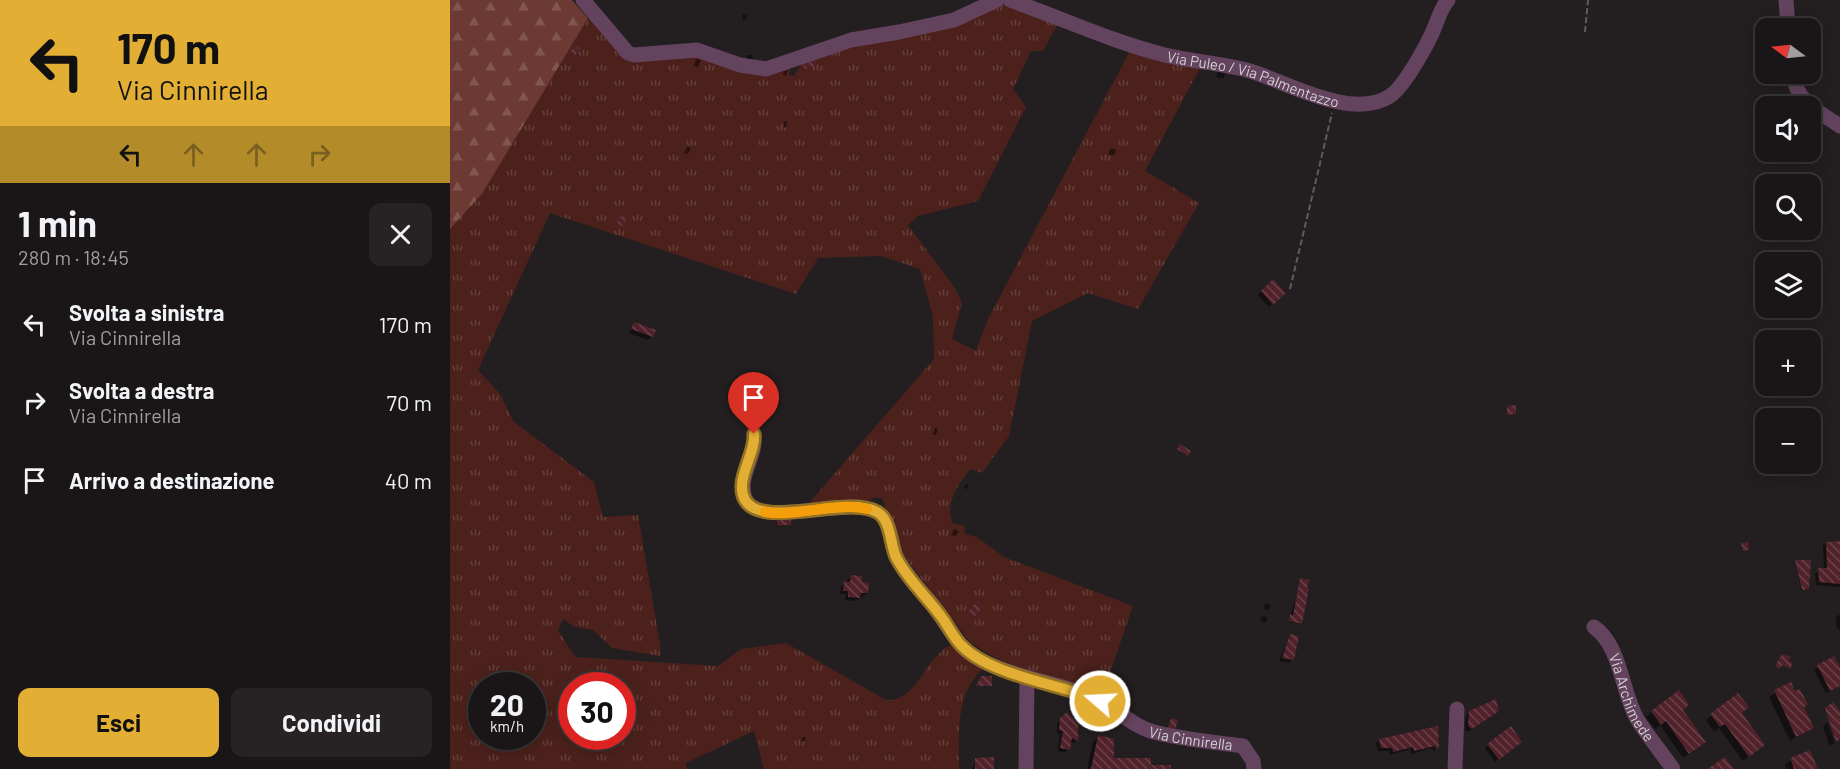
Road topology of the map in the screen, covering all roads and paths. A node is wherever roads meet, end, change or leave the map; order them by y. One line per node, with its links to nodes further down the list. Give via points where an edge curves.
1 (583, 0): 2 (street, via 628,53 697,50 740,65 766,69 851,40 954,20)
2 (997, 0)
3 (1010, 0): 10 (street, Via Puleo / Via Palmentazzo, via 1146,49 1252,72)
4 (1448, 0): 10 (street, Via Puleo / Via Palmentazzo, via 1399,89 1388,98 1371,103)
5 (1588, 0): 8 (path)
6 (1786, 0): 7 (street)
7 (1787, 18)
8 (1585, 32)
9 (1795, 84): 11 (street, via 1803,101)
10 (1335, 106): 12 (path)
11 (1840, 126)
12 (1290, 289)
13 (754, 434): 15 (street, Via Cinnirella, via 755,443 742,482 745,500 778,514 803,509 862,508 878,512 897,558 963,647 993,665)
14 (1594, 627): 20 (street, Via Archimede, via 1605,635 1637,718)
15 (1027, 677): 17 (street); 18 (street, Via Cinnirella, via 1092,697 1146,730 1244,746)
16 (1457, 710): 19 (street)
17 (1026, 769)
18 (1254, 769)
19 (1455, 769)
20 (1673, 769)

